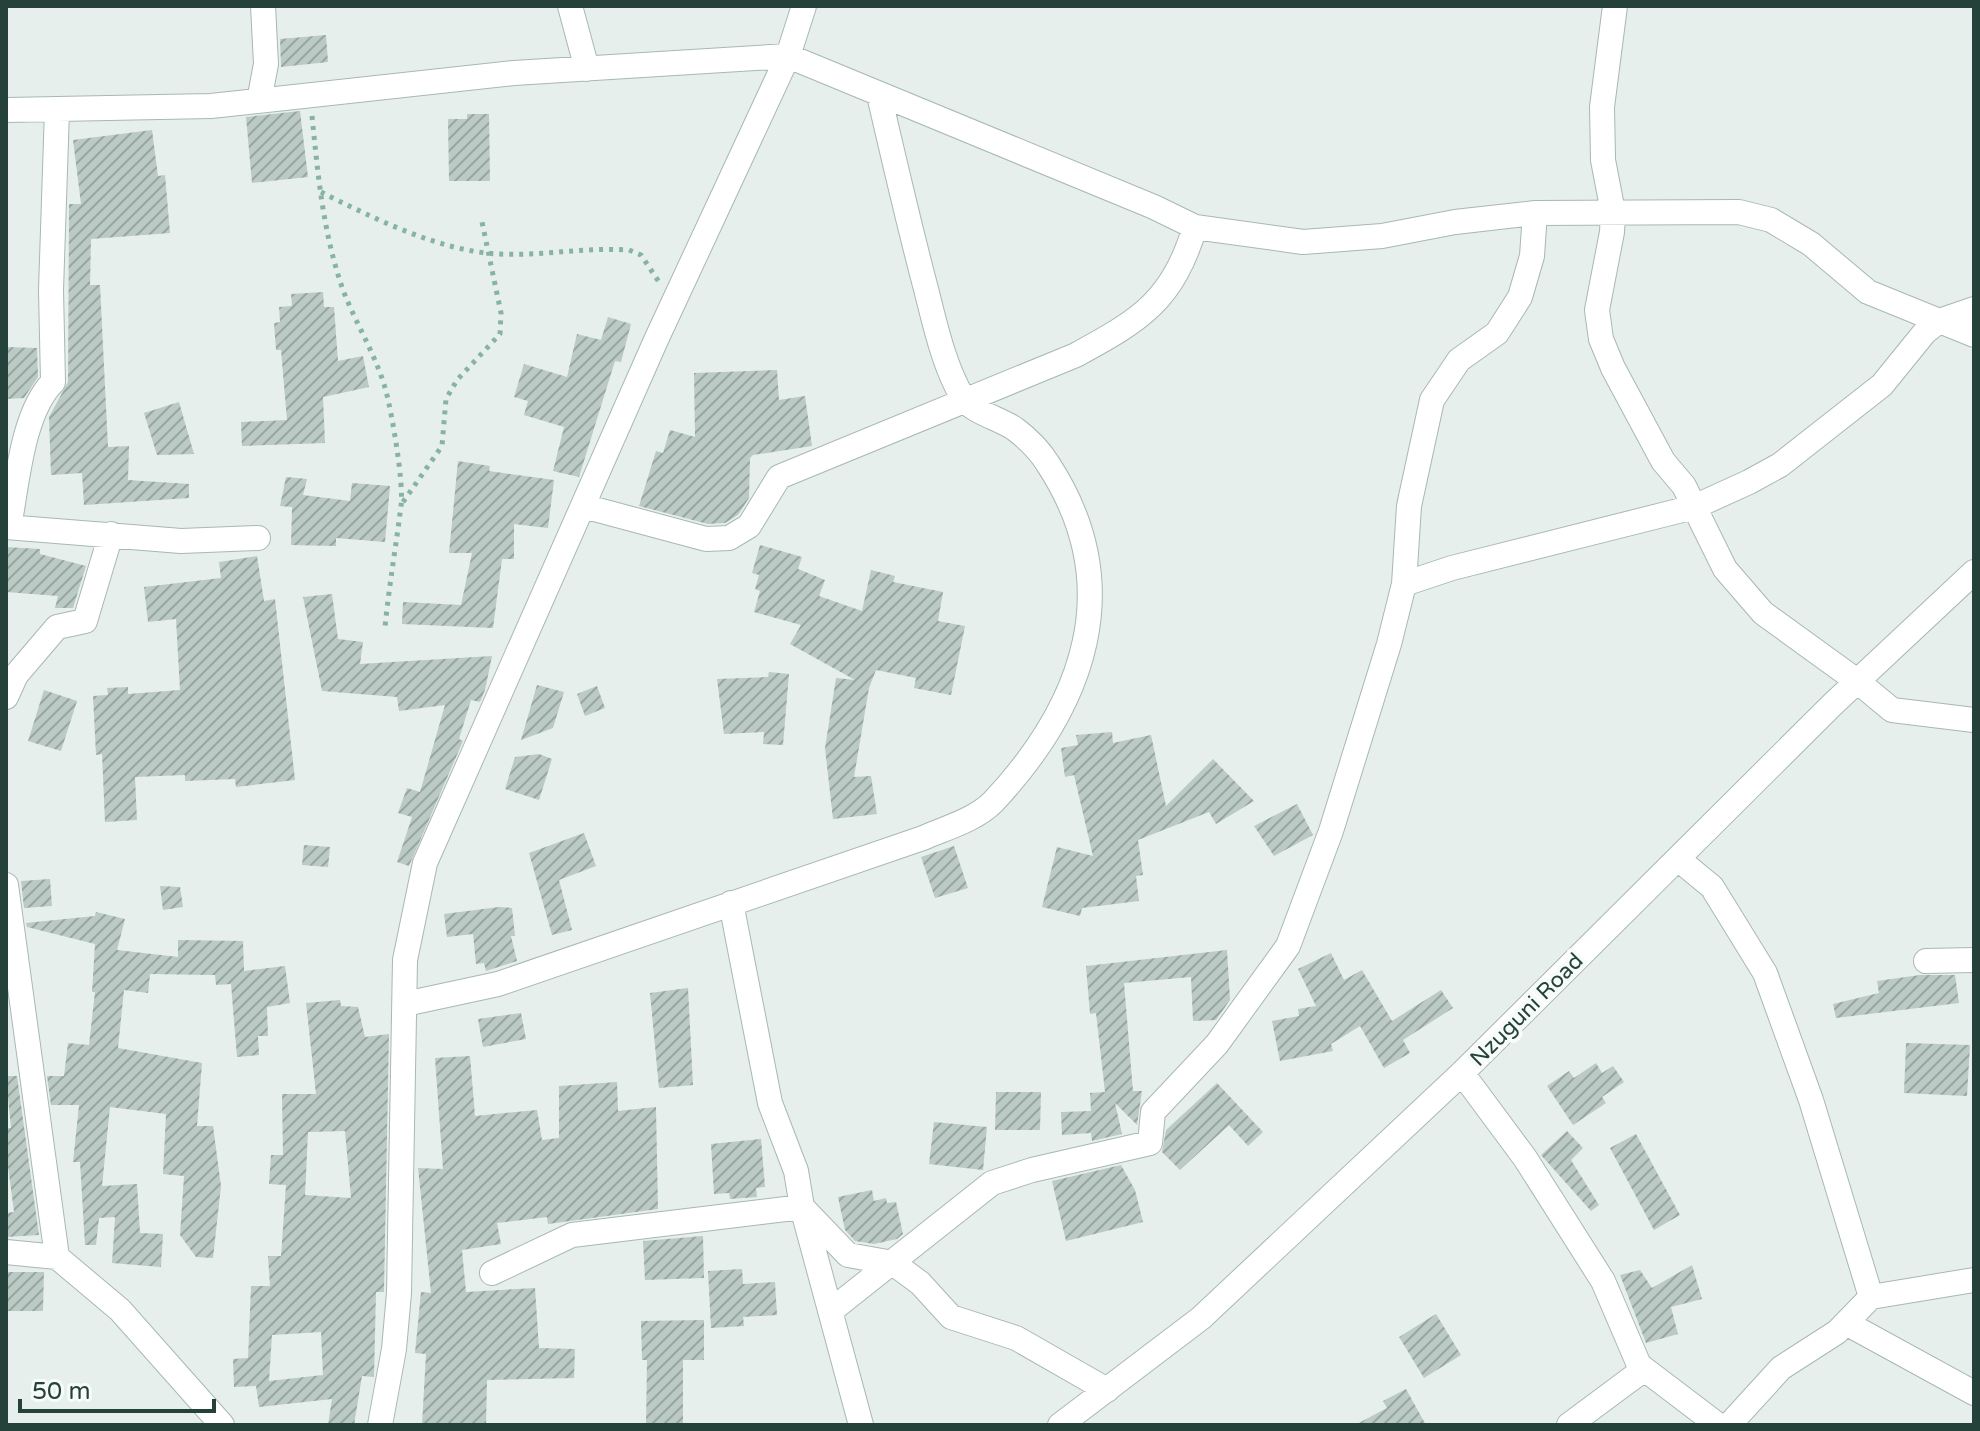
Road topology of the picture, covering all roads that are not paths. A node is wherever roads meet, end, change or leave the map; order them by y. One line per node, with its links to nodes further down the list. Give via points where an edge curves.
1 (263, 6): 8 (street, via 266,64)
2 (570, 6): 6 (street)
3 (805, 6): 5 (street)
4 (1615, 6): 11 (street, via 1602,107 1603,160)
5 (788, 56): 6 (street); 7 (street); 18 (street)
6 (587, 69): 8 (street)
7 (879, 95): 13 (street); 17 (street, via 937,330)
8 (259, 101): 10 (street)
9 (6, 110): 10 (street)
10 (57, 110): 20 (street, via 53,382 33,414)
11 (1613, 212): 12 (street); 15 (street, via 1739,212 1771,220 1811,244 1868,292); 19 (street, via 1597,310 1601,339 1645,432)
12 (1535, 213): 13 (street, via 1340,241 1265,238); 24 (street, via 1532,256 1520,297 1497,333 1459,360 1432,400 1409,506)
13 (1195, 227): 17 (street, via 1183,265 1150,309 1076,355)
14 (1974, 309): 15 (street)
15 (1939, 321): 16 (street); 19 (street, via 1882,385 1812,441 1780,465)
16 (1974, 335)
17 (964, 400): 18 (street, via 779,477 749,526 729,538 706,539); 30 (street, via 1030,442 1048,463 1077,523 1092,594 1086,646 1071,688 1045,740 1015,781 968,819)
18 (583, 506): 33 (street, via 425,863 405,960)
19 (1694, 507): 24 (street); 25 (street, via 1744,595)
20 (8, 527): 21 (street)
21 (111, 534): 22 (street, via 181,541); 26 (street, via 85,621 57,627 16,675)
22 (258, 538)
23 (1974, 572): 25 (street, Nzuguni Road)
24 (1404, 584): 38 (street, via 1357,753 1288,946 1217,1044 1153,1112 1150,1143 992,1183)
25 (1857, 681): 27 (street, via 1892,710); 28 (street, Nzuguni Road)
26 (6, 697)
27 (1974, 720)
28 (1678, 859): 34 (street, Nzuguni Road); 41 (street, via 1712,887 1765,973 1811,1100)
29 (6, 885): 37 (street)
30 (731, 903): 33 (street, via 498,984); 35 (street, via 770,1103 796,1171)
31 (1974, 960): 32 (street)
32 (1926, 961)
33 (405, 1004): 48 (street, via 399,1293)
34 (1462, 1073): 44 (street, via 1525,1158 1603,1281); 45 (street, Nzuguni Road, via 1201,1318)
35 (802, 1207): 38 (street, via 848,1255); 39 (street, via 572,1235); 42 (street)
36 (6, 1252): 37 (street)
37 (57, 1257): 47 (street, via 120,1310)
38 (893, 1263): 42 (street); 45 (street, via 951,1317 1016,1338)
39 (492, 1273)
40 (1974, 1280): 41 (street)
41 (1871, 1297): 43 (street)
42 (833, 1309): 49 (street)
43 (1846, 1323): 46 (street); 53 (street, via 1781,1368)
44 (1643, 1370): 51 (street); 52 (street)
45 (1107, 1390): 50 (street, Nzuguni Road)
46 (1974, 1393)
47 (222, 1425)
48 (380, 1425)
49 (861, 1425)
50 (1060, 1425)
51 (1569, 1425)
52 (1718, 1425)
53 (1729, 1425)

